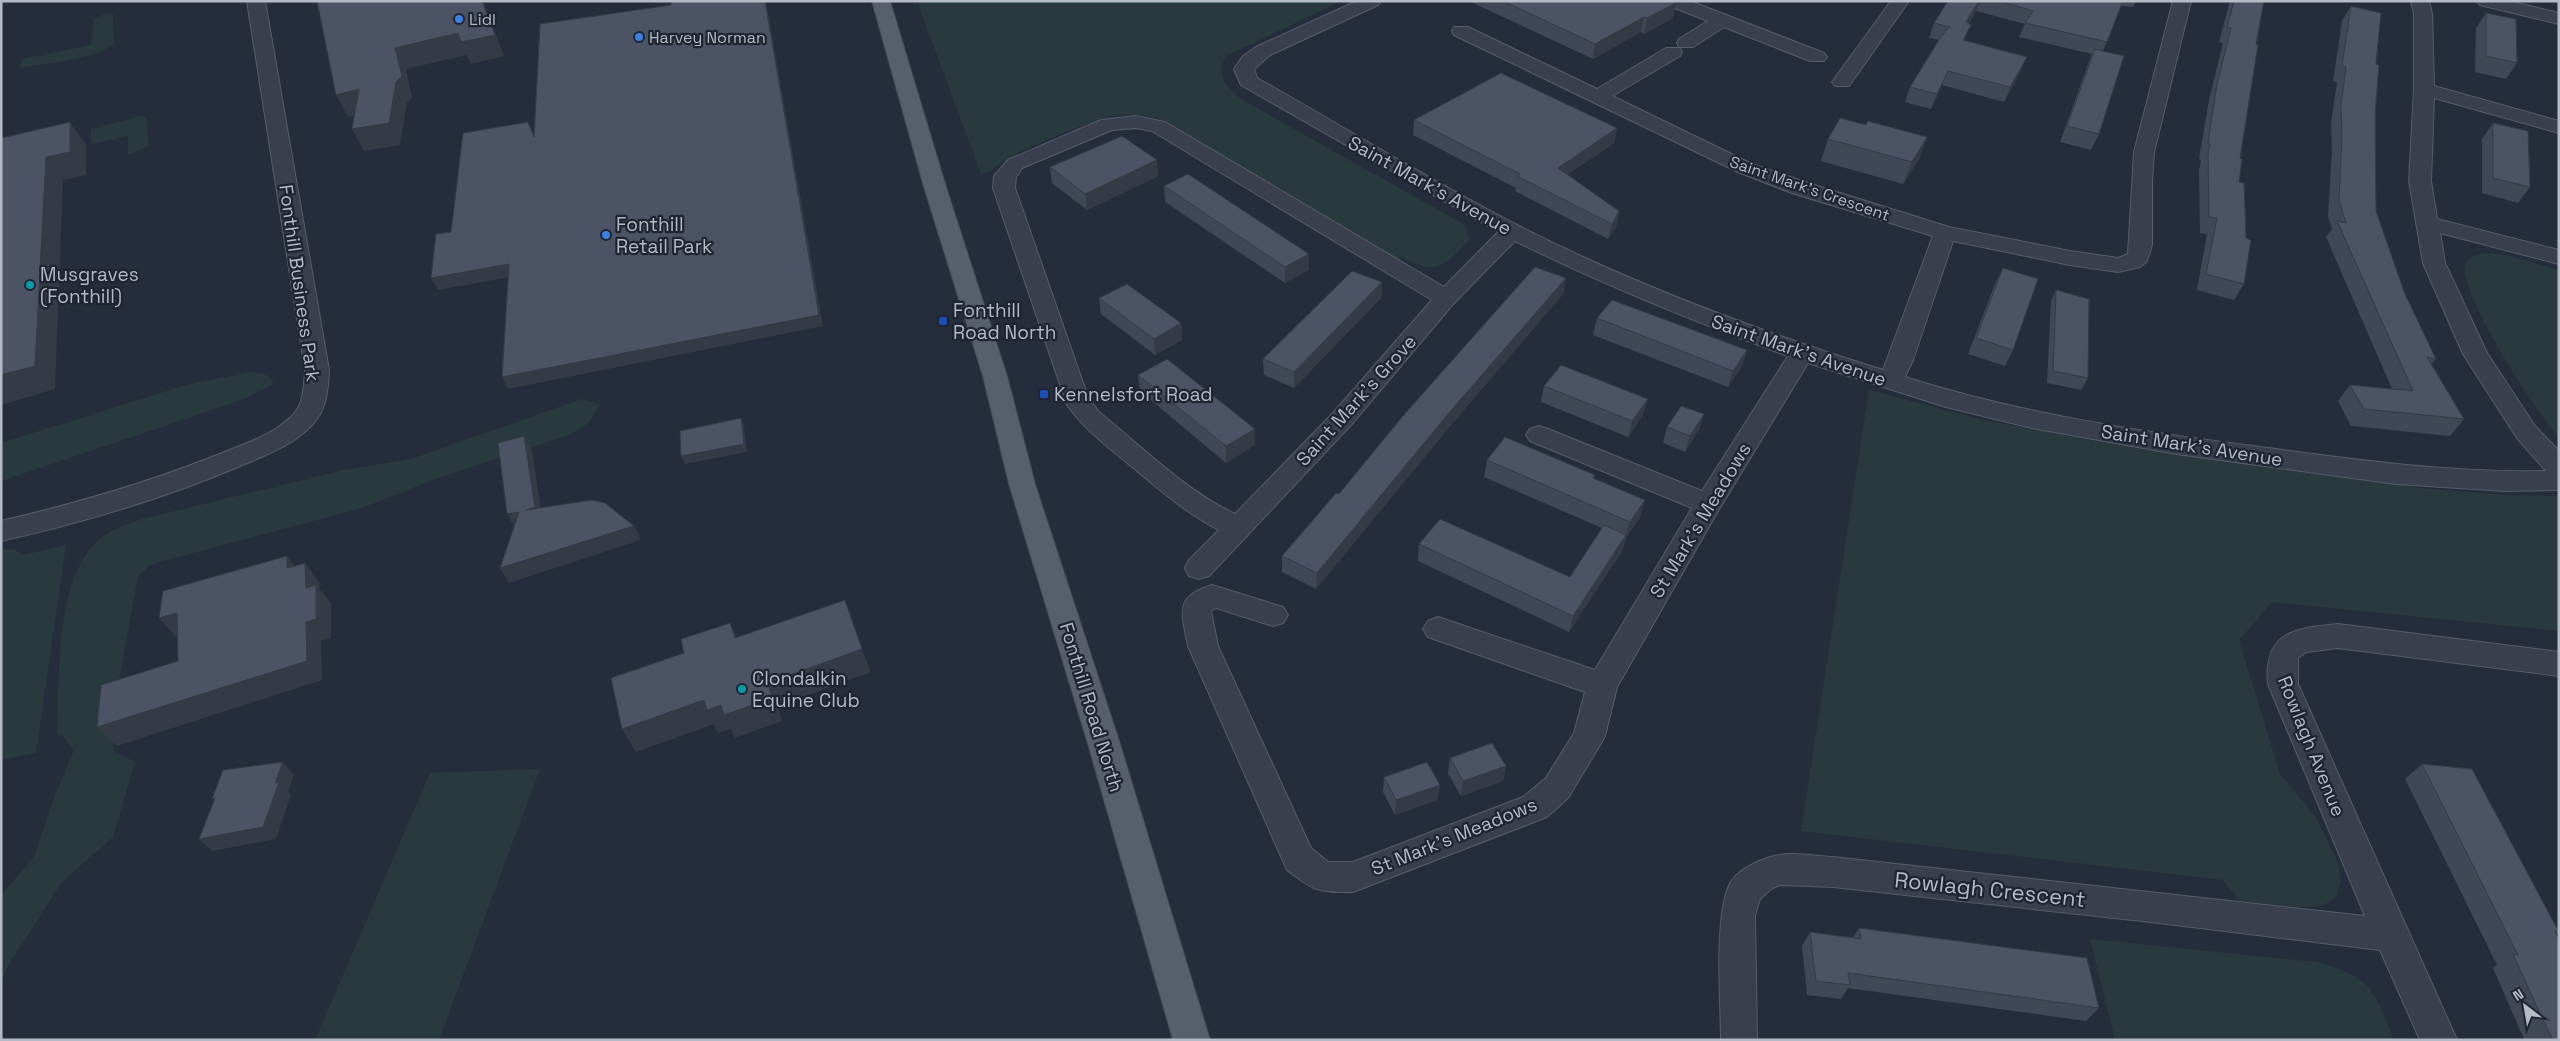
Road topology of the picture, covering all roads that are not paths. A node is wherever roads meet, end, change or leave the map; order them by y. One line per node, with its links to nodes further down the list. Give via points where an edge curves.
1 (256, 1): 29 (street, Fonthill Business Park, via 317,370 315,396 304,418 292,430 252,452 129,495)
2 (881, 1): 36 (main road, Fonthill Road North, via 935,187 996,376 1022,484)
3 (1372, 1): 18 (street, Saint Mark's Avenue, via 1263,51 1244,69 1248,81)
4 (1673, 1): 10 (street)
5 (1900, 1): 13 (street)
6 (2182, 1): 19 (street, Saint Mark's Crescent, via 2144,152 2139,256 2132,262 2118,265 2099,264)
7 (2420, 1): 14 (street)
8 (2486, 1): 9 (street)
9 (2559, 19)
10 (1722, 20): 12 (street); 15 (street)
11 (1461, 31): 15 (street, Saint Mark's Crescent)
12 (1817, 57)
13 (1842, 82)
14 (2424, 89): 16 (street); 17 (street, via 2420,181)
15 (1597, 97): 19 (street, Saint Mark's Crescent, via 1745,168)
16 (2559, 127)
17 (2427, 223): 20 (street); 25 (street, via 2434,262 2475,354 2526,432)
18 (1512, 231): 21 (street, Saint Mark's Grove); 22 (street, Saint Mark's Avenue, via 1643,292)
19 (1945, 233): 23 (street, via 1901,360)
20 (2559, 257)
21 (1446, 298): 28 (street, Saint Mark's Grove, via 1342,419); 28 (street, via 1158,126 1136,122 1108,124 1015,164 1005,176 1004,188 1076,399 1090,418 1179,491 1205,510)
22 (1802, 353): 23 (street, Saint Mark's Avenue); 27 (street, St Mark's Meadows)
23 (1890, 382): 26 (street, Saint Mark's Avenue, via 2032,419 2176,445 2405,476 2505,482)
24 (1539, 435): 27 (street)
25 (2559, 468)
26 (2559, 480)
27 (1708, 504): 34 (street, St Mark's Meadows)
28 (1238, 527): 30 (street, Saint Mark's Grove)
29 (1, 531)
30 (1199, 568)
31 (1273, 615): 34 (street, St Mark's Meadows, via 1212,596 1196,607 1203,646 1299,859 1322,877 1353,878 1535,807 1557,788 1589,736)
32 (1438, 629): 34 (street)
33 (2559, 664): 35 (street, Rowlagh Avenue, via 2338,636 2306,640 2290,646 2282,655 2283,684)
34 (1602, 685)
35 (2391, 935): 37 (street, Rowlagh Crescent, via 1833,872 1778,870 1759,878 1745,890 1738,915); 38 (street, Rowlagh Avenue)
36 (1192, 1040)
37 (1739, 1040)
38 (2439, 1040)

